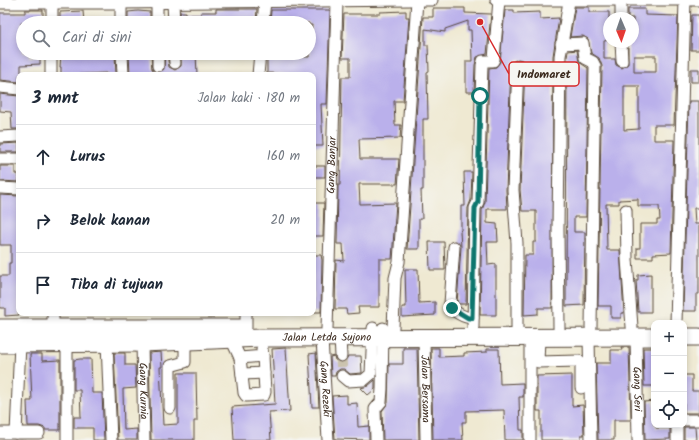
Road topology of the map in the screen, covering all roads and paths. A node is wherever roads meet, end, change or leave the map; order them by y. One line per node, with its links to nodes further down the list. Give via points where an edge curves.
1 (359, 0): 2 (street); 18 (street)
2 (410, 0)
3 (417, 0): 61 (street, via 399,262)
4 (421, 0): 5 (street)
5 (428, 0): 6 (street)
6 (432, 0)
7 (497, 0): 8 (street); 53 (street, via 494,59 483,61 482,65 478,202 475,208 473,264)
8 (524, 0): 9 (street)
9 (556, 0): 14 (street)
10 (679, 0): 11 (street); 15 (street); 50 (street)
11 (699, 0)
12 (198, 1): 13 (street); 21 (street)
13 (265, 1): 18 (street); 27 (street)
14 (569, 1): 15 (street); 28 (street)
15 (615, 1): 22 (street)
16 (52, 2): 17 (street); 19 (street); 23 (street)
17 (121, 2): 20 (street); 24 (street)
18 (337, 2): 64 (street, Gang Banjar)
19 (0, 3)
20 (157, 3): 21 (street); 25 (street)
21 (173, 3): 26 (street)
22 (619, 12)
23 (52, 16)
24 (122, 16)
25 (157, 16)
26 (174, 16)
27 (264, 16)
28 (561, 44): 58 (street); 62 (street, via 583,43 585,58 595,66)
29 (621, 48): 34 (street)
30 (51, 60): 37 (street)
31 (122, 60): 38 (street)
32 (158, 60): 35 (street)
33 (259, 60): 39 (street)
34 (622, 61)
35 (158, 66)
36 (518, 66): 57 (street, via 513,190 517,243)
37 (51, 72)
38 (123, 72)
39 (258, 72)
40 (0, 87): 41 (street)
41 (16, 89)
42 (0, 136): 43 (street)
43 (16, 136)
44 (16, 158): 45 (street)
45 (0, 159)
46 (0, 188): 47 (street)
47 (16, 189)
48 (626, 210): 60 (street, Gang Seri, via 627,259)
49 (454, 247): 53 (street, via 450,304 455,311)
50 (676, 320)
51 (53, 321): 56 (highway, Jalan Letda Sujono); 63 (highway, Jalan Letda Sujono)
52 (246, 321): 63 (highway, Jalan Letda Sujono); 64 (highway, Jalan Letda Sujono)
53 (473, 323): 57 (highway, Jalan Letda Sujono); 61 (highway, Jalan Letda Sujono)
54 (687, 326): 55 (highway)
55 (699, 326)
56 (0, 328)
57 (517, 328): 58 (highway, Jalan Letda Sujono)
58 (559, 328): 62 (highway, Jalan Letda Sujono)
59 (651, 328): 60 (highway, Jalan Letda Sujono)
60 (634, 332): 62 (highway, Jalan Letda Sujono); 65 (highway, Jalan Letda Sujono); 101 (street, Gang Seri)
61 (381, 333): 64 (highway, Jalan Letda Sujono); 70 (highway, Jalan Letda Sujono); 83 (street, via 370,376 364,380 348,381); 96 (street, via 382,389 381,402 375,409)
62 (590, 333): 71 (highway, Jalan Letda Sujono); 100 (street)
63 (185, 335): 69 (highway, Jalan Letda Sujono); 74 (highway, Jalan Letda Sujono); 85 (street, via 184,362 170,366)
64 (330, 335): 68 (highway, Jalan Letda Sujono); 78 (street); 95 (street, Gang Rezeki)
65 (651, 336)
66 (687, 337): 67 (highway)
67 (699, 337)
68 (261, 338): 69 (highway, Jalan Letda Sujono); 77 (street)
69 (231, 339): 79 (street)
70 (424, 339): 71 (highway, Jalan Letda Sujono); 97 (street, Jalan Bersama)
71 (535, 339): 80 (street); 98 (street)
72 (67, 343): 73 (highway, Jalan Letda Sujono); 76 (highway, Jalan Letda Sujono); 92 (street)
73 (107, 343): 74 (highway, Jalan Letda Sujono); 93 (street)
74 (142, 343): 94 (street, Gang Kurnia)
75 (0, 344): 76 (highway, Jalan Letda Sujono)
76 (20, 344): 90 (street)
77 (263, 356): 79 (street); 81 (street)
78 (341, 356)
79 (240, 358): 82 (street)
80 (538, 362): 84 (street, via 579,361); 99 (street, via 534,376)
81 (264, 373): 82 (street); 82 (street, via 264,395 245,395)
82 (242, 374)
83 (342, 376)
84 (581, 388)
85 (170, 408)
86 (687, 420): 87 (street)
87 (699, 420)
88 (677, 428): 102 (street)
89 (0, 433): 90 (street)
90 (16, 433): 91 (street)
91 (39, 434)
92 (67, 440)
93 (111, 440)
94 (144, 440)
95 (328, 440)
96 (376, 440)
97 (426, 440)
98 (530, 440)
99 (538, 440)
100 (591, 440)
101 (638, 440)
102 (677, 440)

